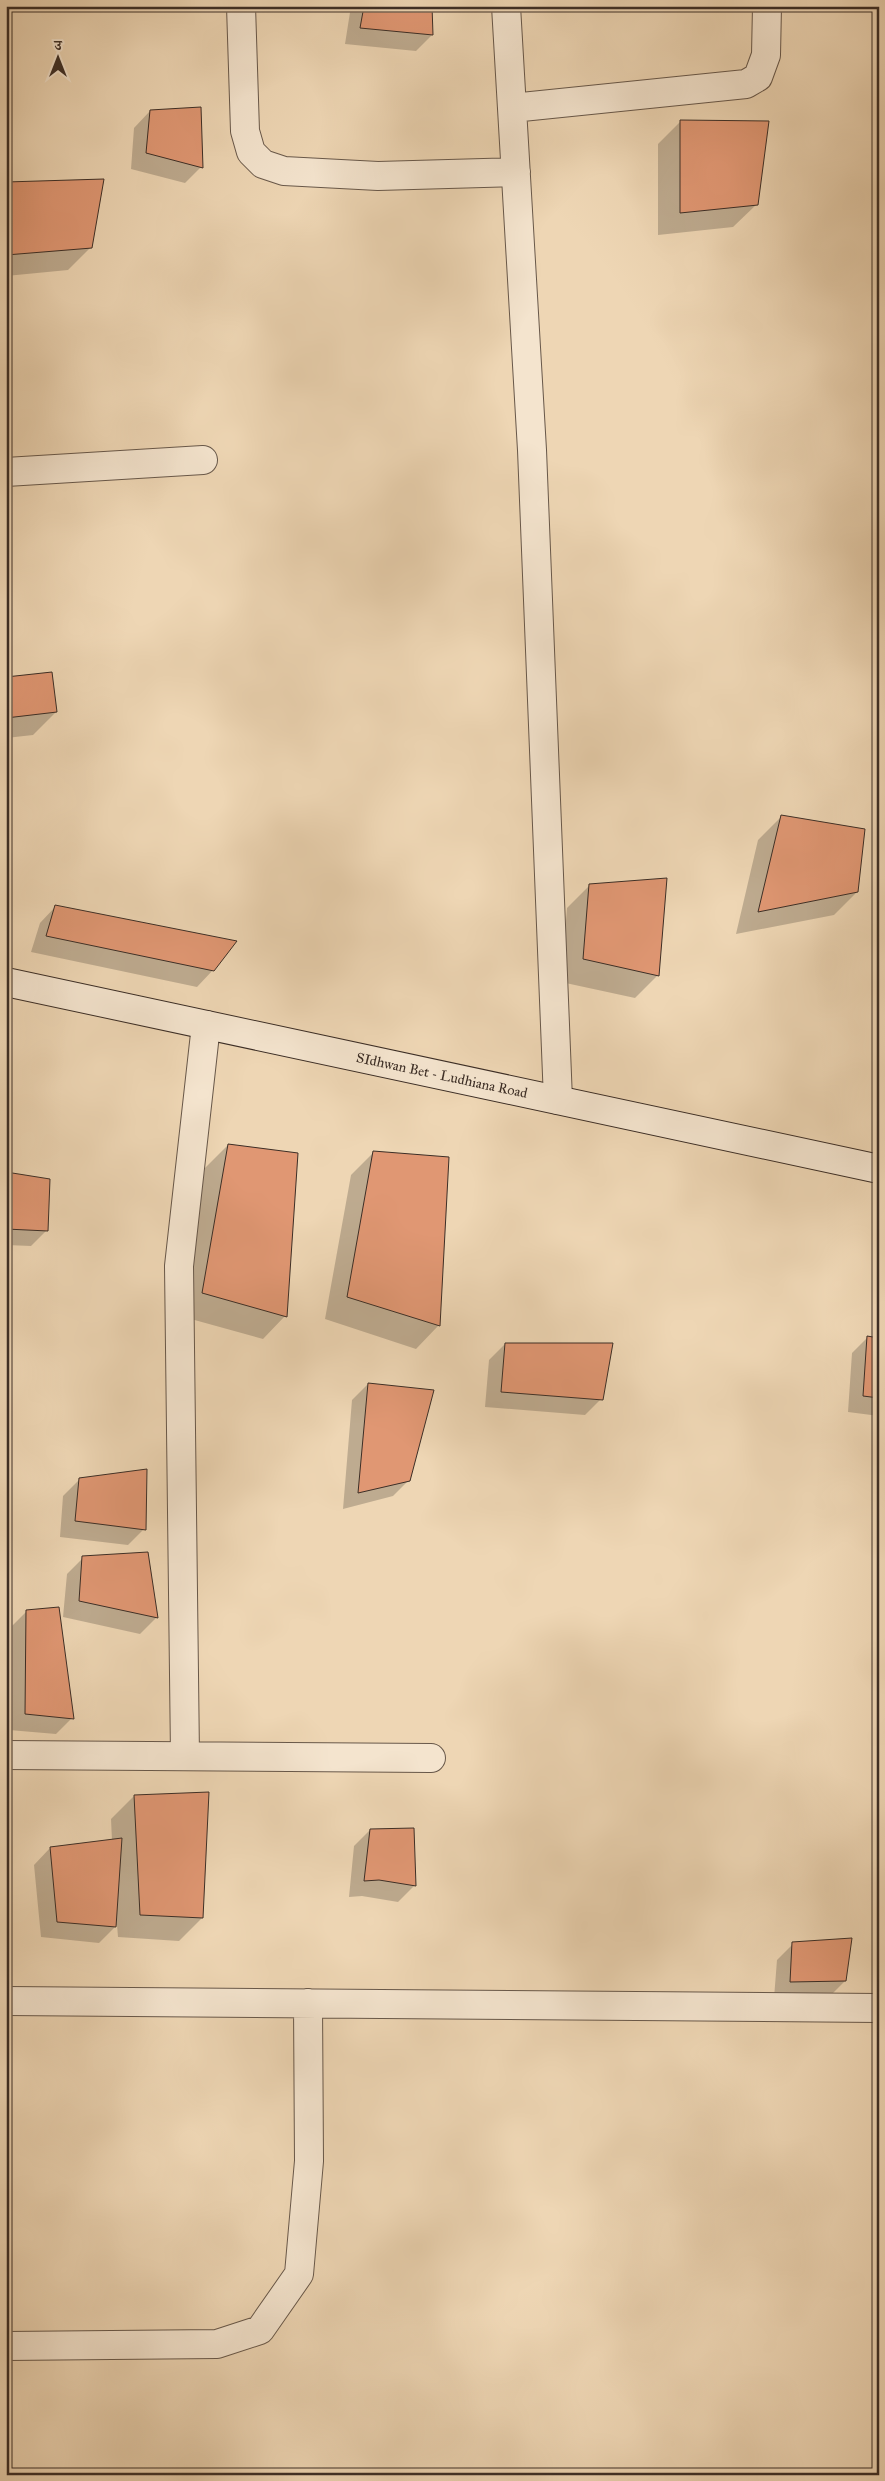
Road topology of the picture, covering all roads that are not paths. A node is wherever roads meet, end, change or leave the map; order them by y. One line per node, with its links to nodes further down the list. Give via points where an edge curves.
1 (241, 6): 5 (street, via 245,131 251,152 263,164 284,171 378,176)
2 (506, 6): 4 (street)
3 (767, 6): 4 (street, via 766,55 758,78 746,84)
4 (512, 108): 5 (street)
5 (516, 172): 10 (street, via 532,450)
6 (202, 460): 7 (street)
7 (6, 472)
8 (6, 982): 9 (street, SIdhwan Bet - Ludhiana Road)
9 (206, 1024): 10 (street, SIdhwan Bet - Ludhiana Road); 13 (street, via 179,1266)
10 (558, 1100): 11 (street, SIdhwan Bet - Ludhiana Road)
11 (879, 1169)
12 (6, 1756): 13 (street)
13 (185, 1756): 14 (street)
14 (431, 1758)
15 (6, 2001): 16 (street)
16 (308, 2003): 17 (street); 18 (street, via 309,2160 299,2274 260,2330 217,2344)
17 (879, 2008)
18 (6, 2346)

